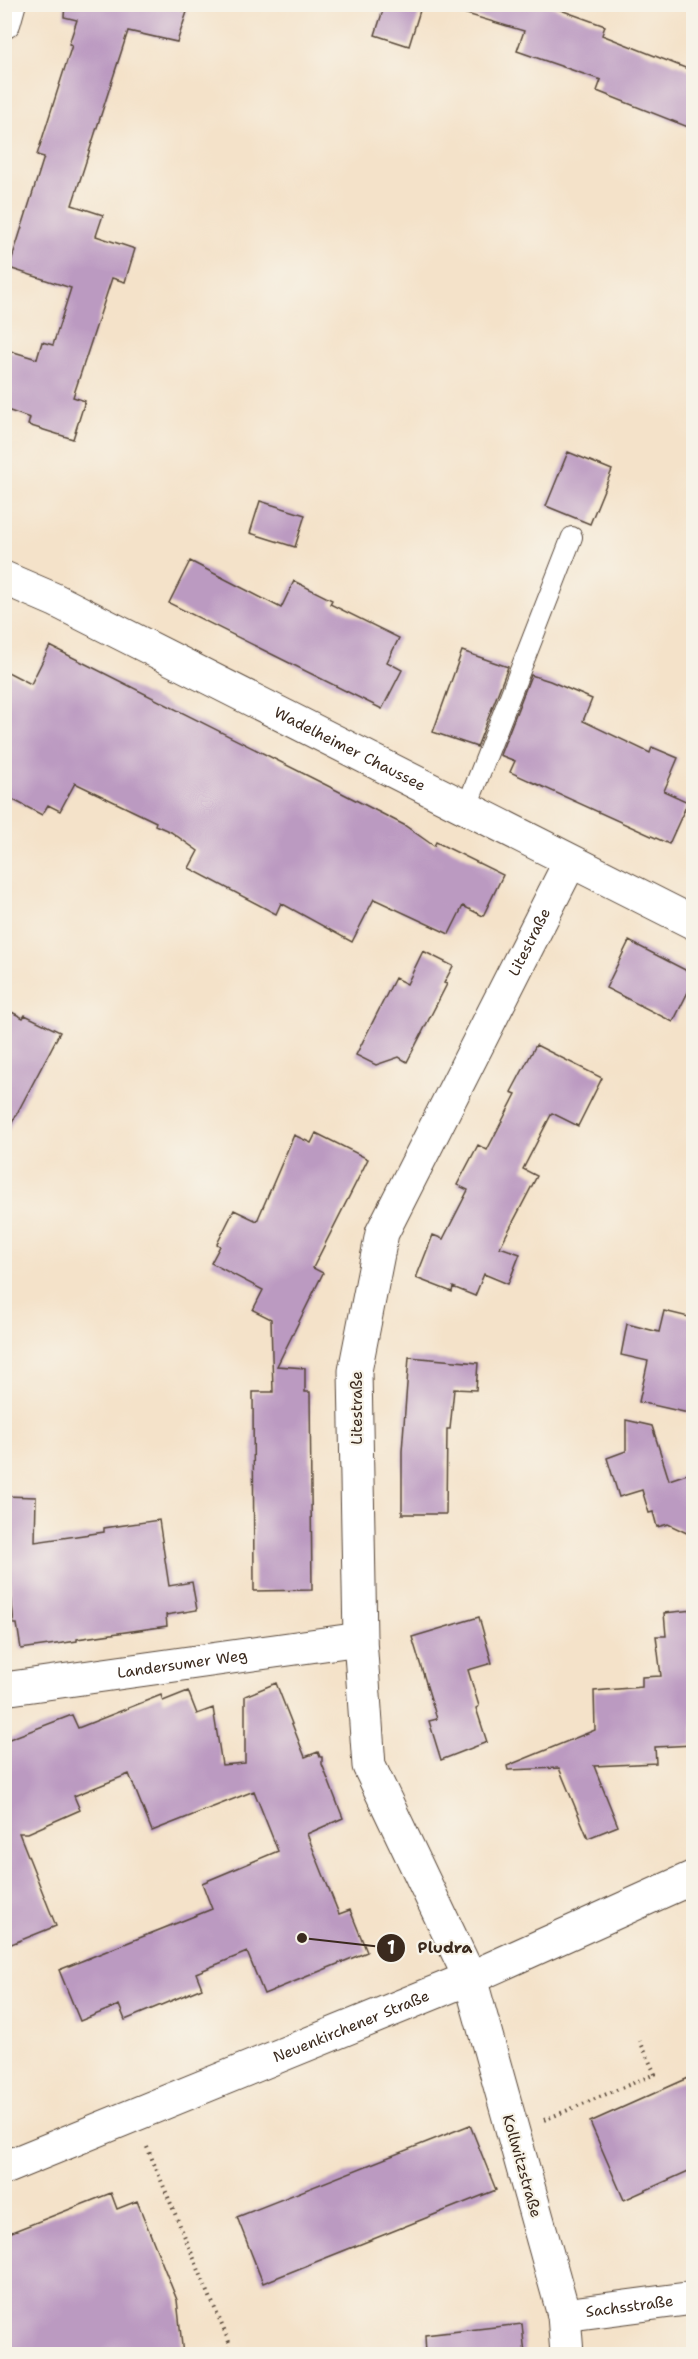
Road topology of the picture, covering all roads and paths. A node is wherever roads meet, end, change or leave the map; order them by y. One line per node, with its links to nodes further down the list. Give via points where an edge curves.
1 (9, 4): 2 (street)
2 (4, 22)
3 (572, 537): 5 (lane)
4 (4, 578): 5 (street, Wadelheimer Chaussee, via 55,600)
5 (466, 809): 6 (street, Wadelheimer Chaussee)
6 (570, 862): 7 (street, Wadelheimer Chaussee); 8 (street, Litestraße, via 382,1233 355,1371)
7 (693, 923)
8 (360, 1639): 9 (street, Landersumer Weg); 11 (street, Litestraße, via 369,1766)
9 (4, 1689)
10 (693, 1877): 11 (street, Neuenkirchener Straße)
11 (470, 1978): 13 (street, Neuenkirchener Straße); 14 (street, Kollwitzstraße)
12 (640, 2041): 14 (path, via 655,2074)
13 (133, 2114): 15 (street, Neuenkirchener Straße); 18 (path, via 229,2342)
14 (513, 2133): 17 (street, Kollwitzstraße)
15 (4, 2168)
16 (693, 2298): 17 (street, Sachsstraße)
17 (564, 2315): 19 (street, Kollwitzstraße)
18 (231, 2355)
19 (567, 2355)

